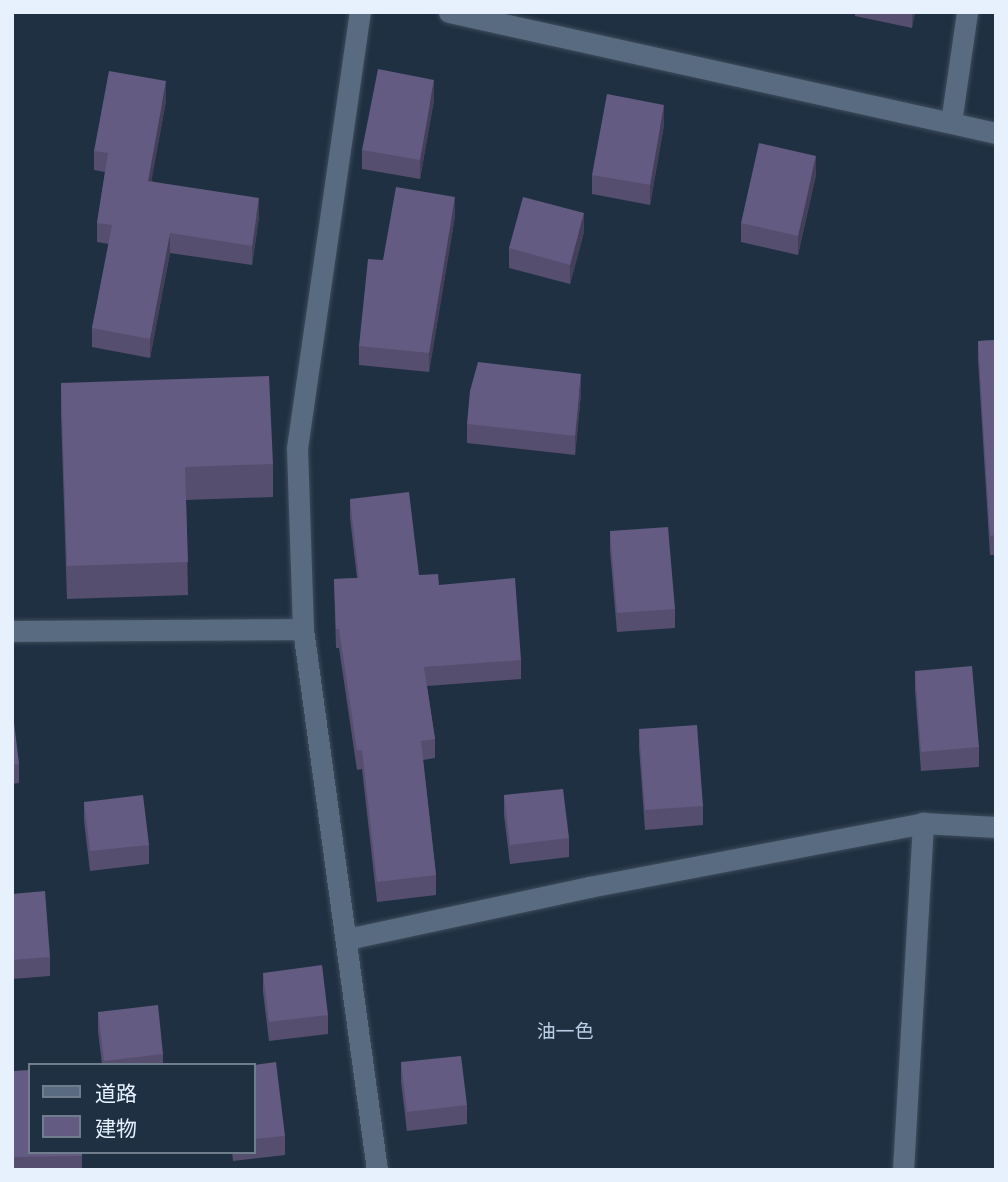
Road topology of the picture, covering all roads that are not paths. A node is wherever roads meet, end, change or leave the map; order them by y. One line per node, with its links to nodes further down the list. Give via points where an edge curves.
1 (360, 12): 6 (street, via 297,448)
2 (449, 12): 4 (street)
3 (967, 12): 4 (street)
4 (951, 122): 5 (street)
5 (996, 133)
6 (303, 629): 7 (street); 10 (street)
7 (12, 631)
8 (923, 823): 9 (street); 10 (street); 12 (street)
9 (996, 827)
10 (347, 939): 11 (street)
11 (377, 1170)
12 (903, 1170)

